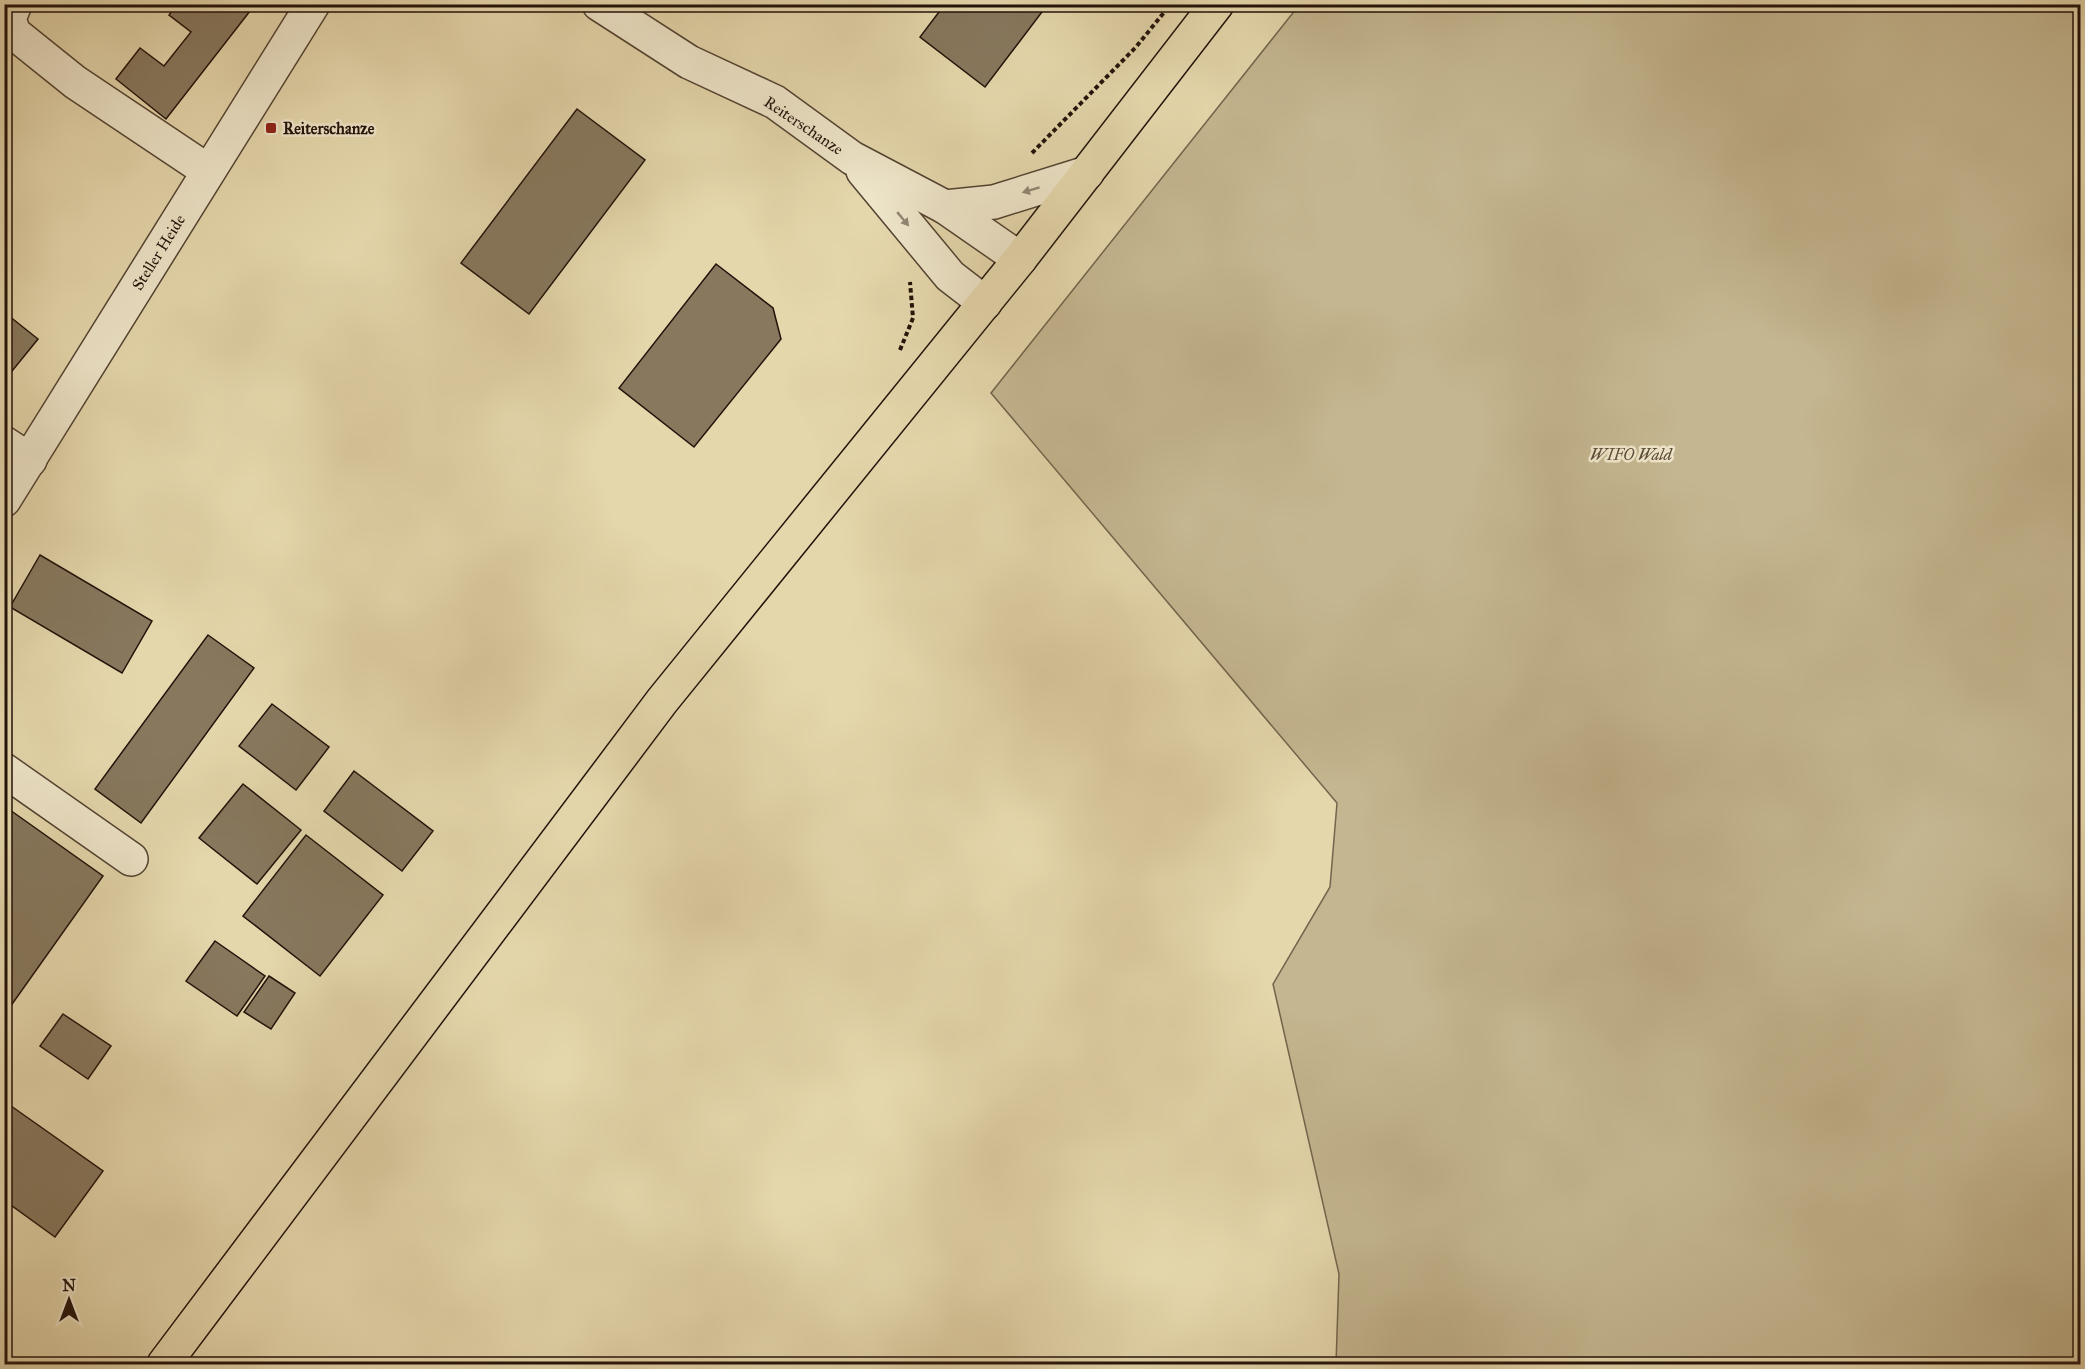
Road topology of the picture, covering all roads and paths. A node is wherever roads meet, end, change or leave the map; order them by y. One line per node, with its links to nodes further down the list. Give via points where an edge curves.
1 (15, 4): 6 (street, via 9,19 14,33 75,82)
2 (313, 4): 6 (street, Steller Heide)
3 (598, 4): 5 (street, Reiterschanze, via 689,62 775,102)
4 (1217, 4): 7 (main road)
5 (852, 158): 8 (street, Reiterschanze); 10 (street, Reiterschanze, one-way to 10, via 950,276)
6 (208, 171): 11 (street, Steller Heide)
7 (1087, 173): 8 (street, one-way to 8, via 994,202); 9 (main road)
8 (945, 207): 9 (street, Reiterschanze)
9 (1020, 259): 10 (main road)
10 (985, 303): 15 (main road, via 662,701)
11 (17, 451): 12 (street, Steller Heide)
12 (4, 500)
13 (4, 770): 14 (street)
14 (131, 860)
15 (164, 1365)

